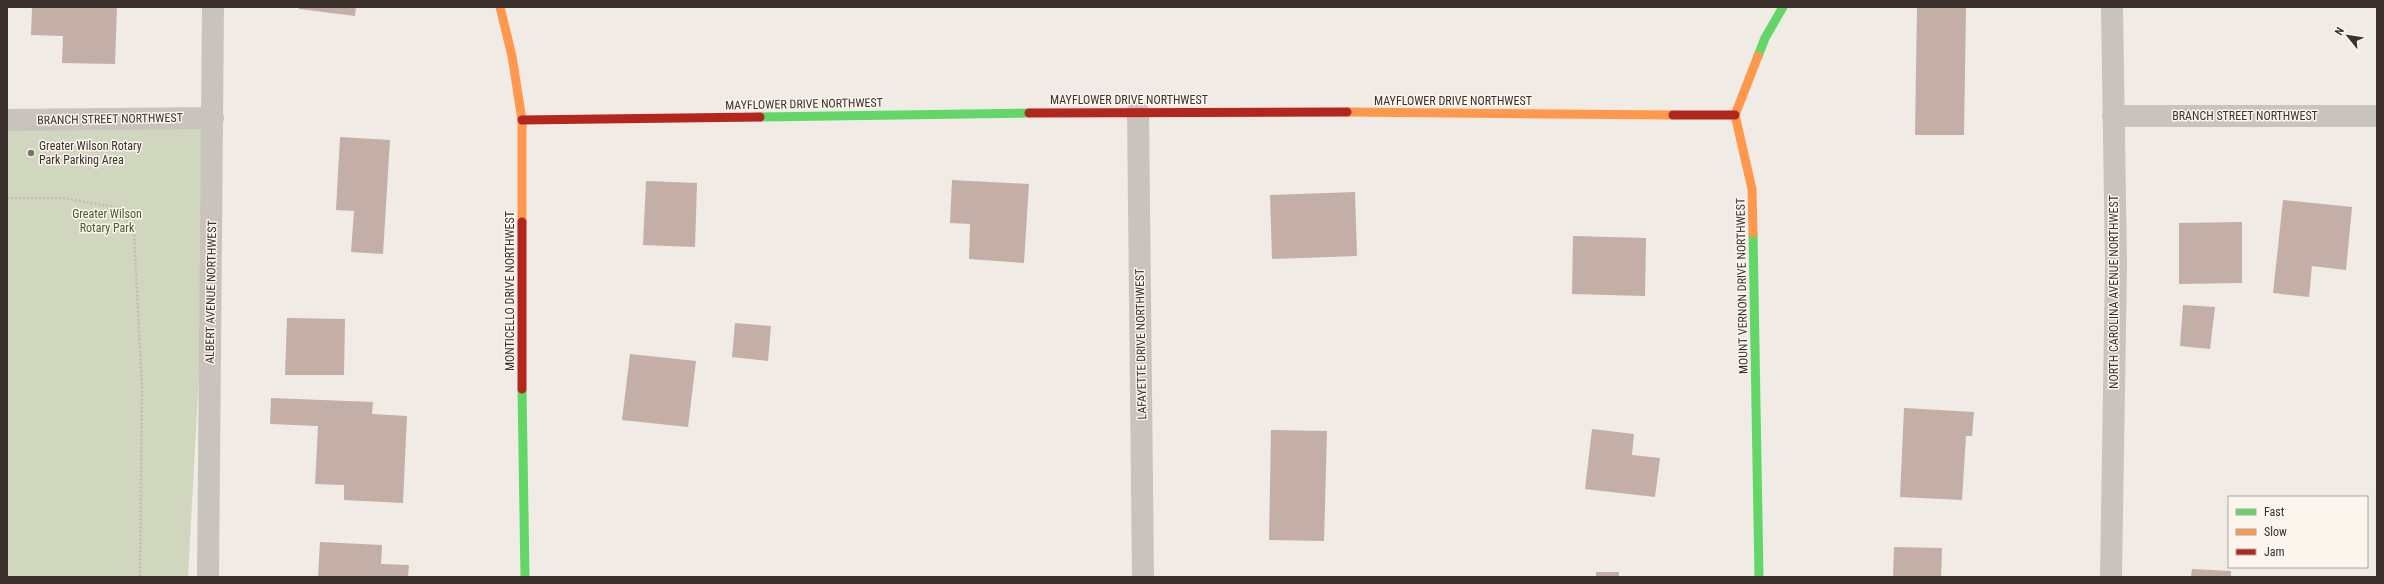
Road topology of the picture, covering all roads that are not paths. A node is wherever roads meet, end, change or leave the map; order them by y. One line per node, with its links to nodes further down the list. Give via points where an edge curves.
1 (213, 7): 9 (street, ALBERT AVENUE NORTHWEST)
2 (500, 7): 11 (street, MONTICELLO DRIVE NORTHWEST, via 512,56)
3 (1783, 7): 6 (street, via 1765,38)
4 (2112, 7): 7 (street, NORTH CAROLINA AVENUE NORTHWEST)
5 (1138, 111): 6 (street, MAYFLOWER DRIVE NORTHWEST); 11 (street, MAYFLOWER DRIVE NORTHWEST); 14 (street, LAFAYETTE DRIVE NORTHWEST)
6 (1735, 115): 15 (street, MOUNT VERNON DRIVE NORTHWEST, via 1752,189)
7 (2113, 116): 8 (street, BRANCH STREET NORTHWEST); 16 (street, NORTH CAROLINA AVENUE NORTHWEST, via 2116,265)
8 (2377, 116)
9 (213, 118): 10 (street, BRANCH STREET NORTHWEST); 12 (street, ALBERT AVENUE NORTHWEST)
10 (7, 120)
11 (522, 120): 13 (street, MONTICELLO DRIVE NORTHWEST)
12 (208, 577)
13 (525, 577)
14 (1143, 577)
15 (1759, 577)
16 (2111, 577)

